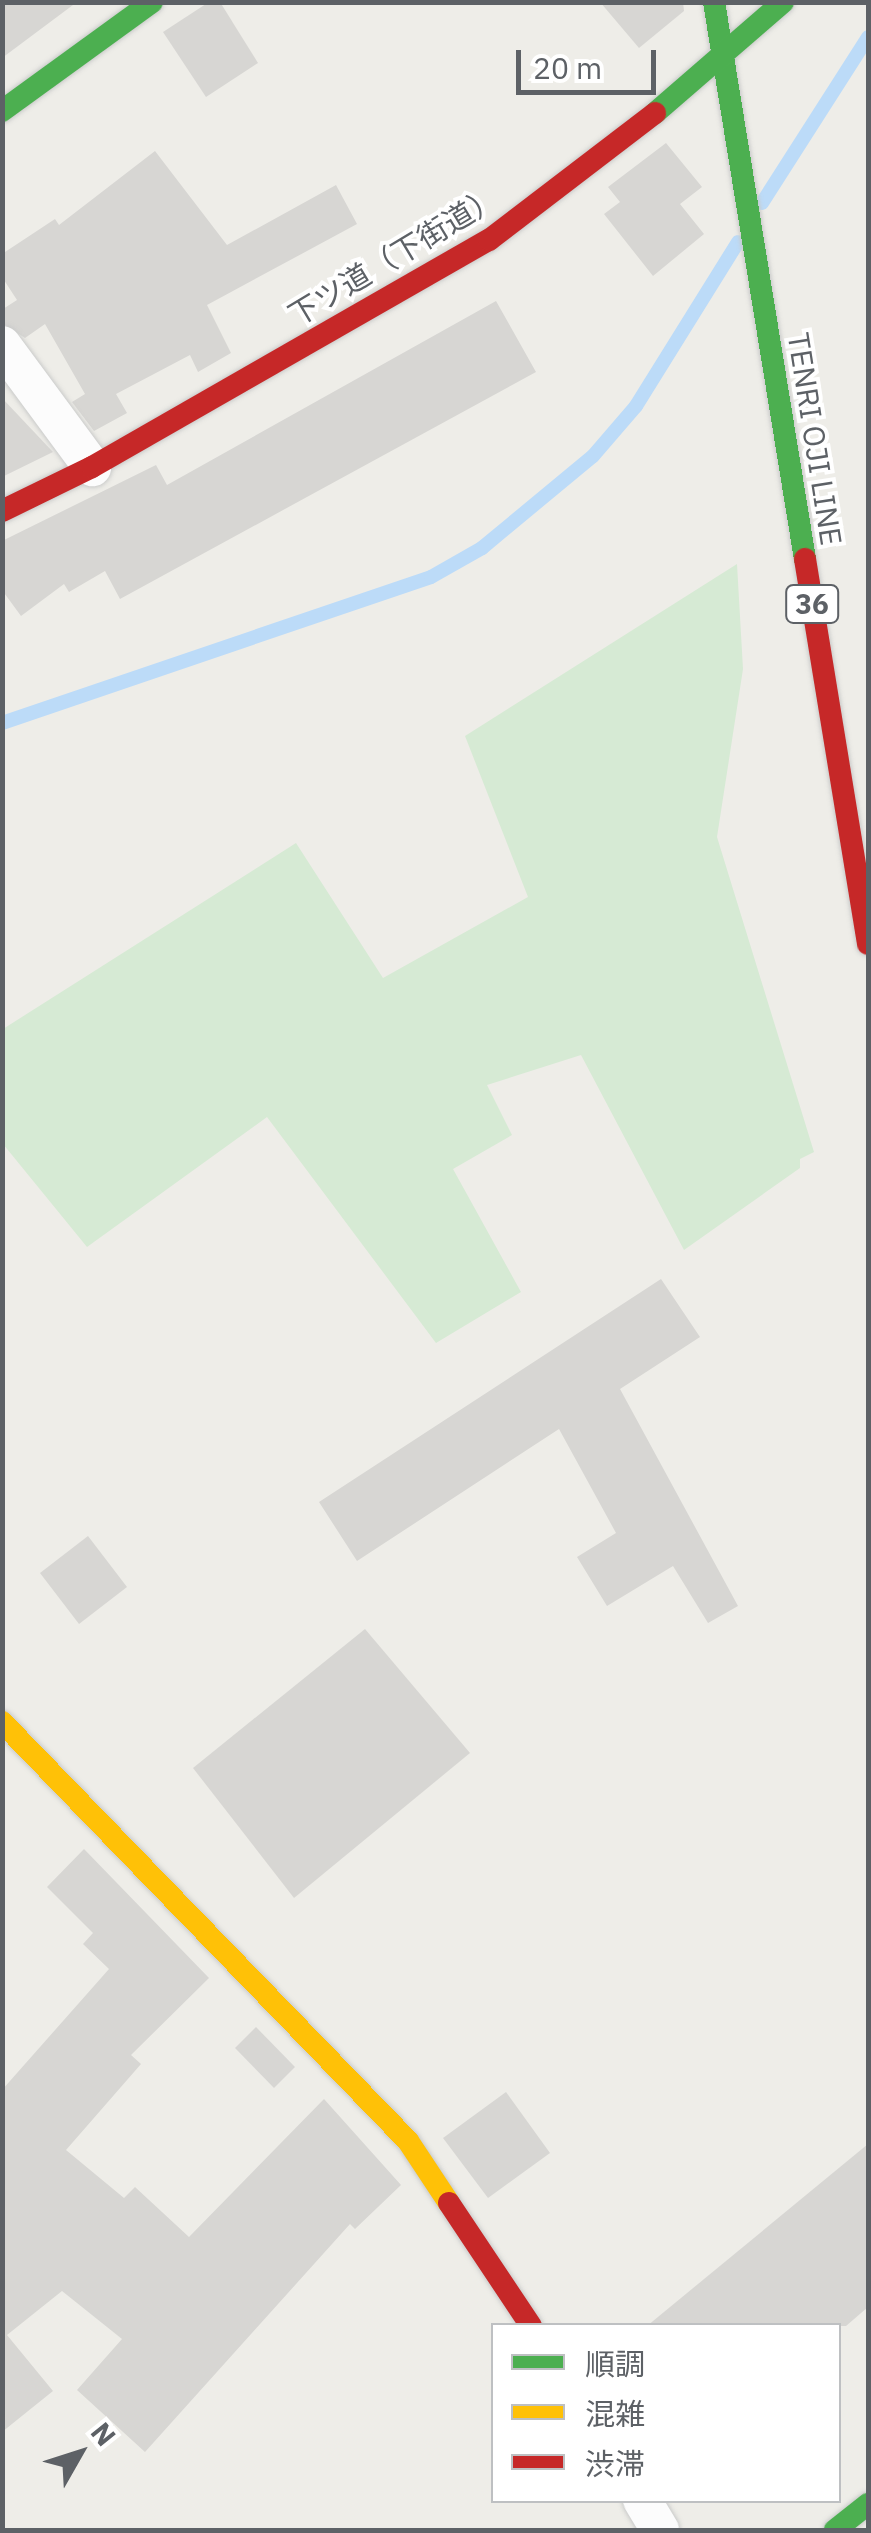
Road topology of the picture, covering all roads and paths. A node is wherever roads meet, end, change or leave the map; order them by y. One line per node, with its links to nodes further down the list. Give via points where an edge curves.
1 (152, 2): 5 (main road)
2 (714, 2): 4 (main road, TENRI OJI LINE / 36)
3 (783, 2): 4 (main road, 下ツ道（下街道）)
4 (723, 55): 7 (main road, 下ツ道（下街道）, via 489,240); 9 (main road, TENRI OJI LINE / 36)
5 (2, 110)
6 (2, 344): 7 (street)
7 (92, 468): 8 (main road, 下ツ道（下街道）)
8 (2, 511)
9 (868, 944)
10 (2, 1722): 11 (main road, via 408,2141)
11 (529, 2323)
12 (644, 2503): 14 (street)
13 (868, 2504): 15 (main road)
14 (660, 2530)
15 (835, 2530)

